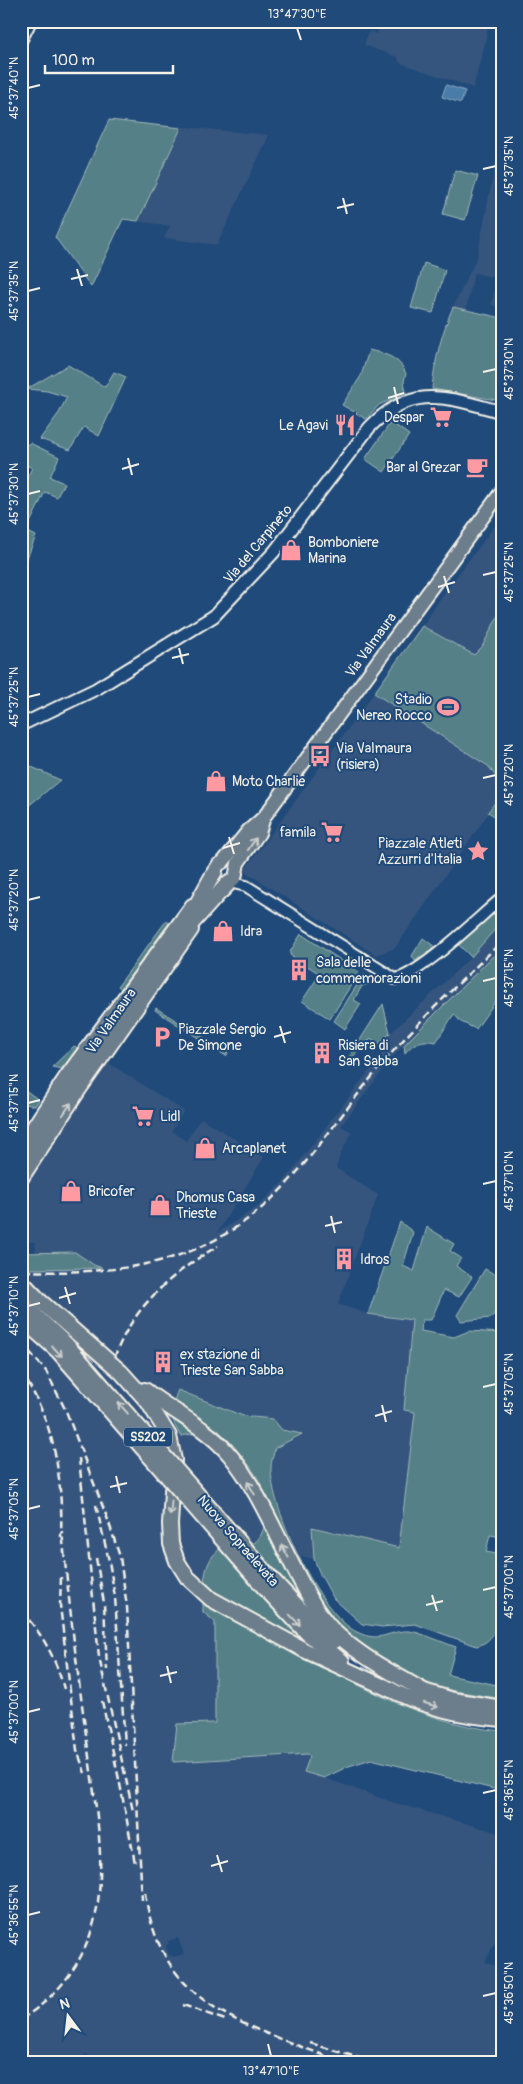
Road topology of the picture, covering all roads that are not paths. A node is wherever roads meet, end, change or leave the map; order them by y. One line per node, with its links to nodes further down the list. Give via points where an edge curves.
1 (31, 21): 2 (street)
2 (21, 41)
3 (502, 412): 5 (main road, Via del Carpineto, via 423,397 397,404 369,428 274,552 214,616 96,689)
4 (502, 491): 6 (main road, Via Valmaura)
5 (21, 725)
6 (264, 817): 7 (main road, Via Valmaura, via 248,831); 8 (main road, Via Valmaura, one-way to 6, via 259,833)
7 (219, 867): 8 (main road, via 230,862); 8 (main road, via 219,880); 10 (highway); 11 (main road, Via Valmaura, via 66,1076)
8 (234, 875): 9 (street, via 246,886 391,978 398,979 421,966); 10 (highway); 13 (main road, Via Valmaura, one-way to 8, via 81,1088)
9 (502, 898)
10 (176, 941): 12 (highway, via 70,1086)
11 (21, 1145)
12 (21, 1162)
13 (21, 1180)
14 (21, 1282): 17 (highway, bridge)
15 (21, 1302): 18 (highway, Nuova Sopraelevata / SS202, one-way to 15, bridge, via 66,1344)
16 (21, 1318): 18 (highway, Nuova Sopraelevata / SS202, one-way to 18, bridge, via 58,1351)
17 (121, 1372): 19 (highway, one-way to 19, bridge, via 148,1402 169,1436 174,1460 171,1544 187,1577 211,1599 304,1650); 20 (highway, one-way to 17, via 338,1635 308,1595 251,1486 230,1455 214,1438)
18 (266, 1581): 19 (highway, Nuova Sopraelevata / SS202, one-way to 19, via 307,1633 356,1671); 20 (highway, Nuova Sopraelevata / SS202, via 363,1663)
19 (391, 1690): 22 (highway, Nuova Sopraelevata / SS202, one-way to 22)
20 (427, 1693): 21 (highway, Nuova Sopraelevata / SS202)
21 (502, 1708)
22 (452, 1711): 23 (highway, Nuova Sopraelevata / SS202); 24 (highway, via 466,1720)
23 (502, 1719)
24 (502, 1726)

